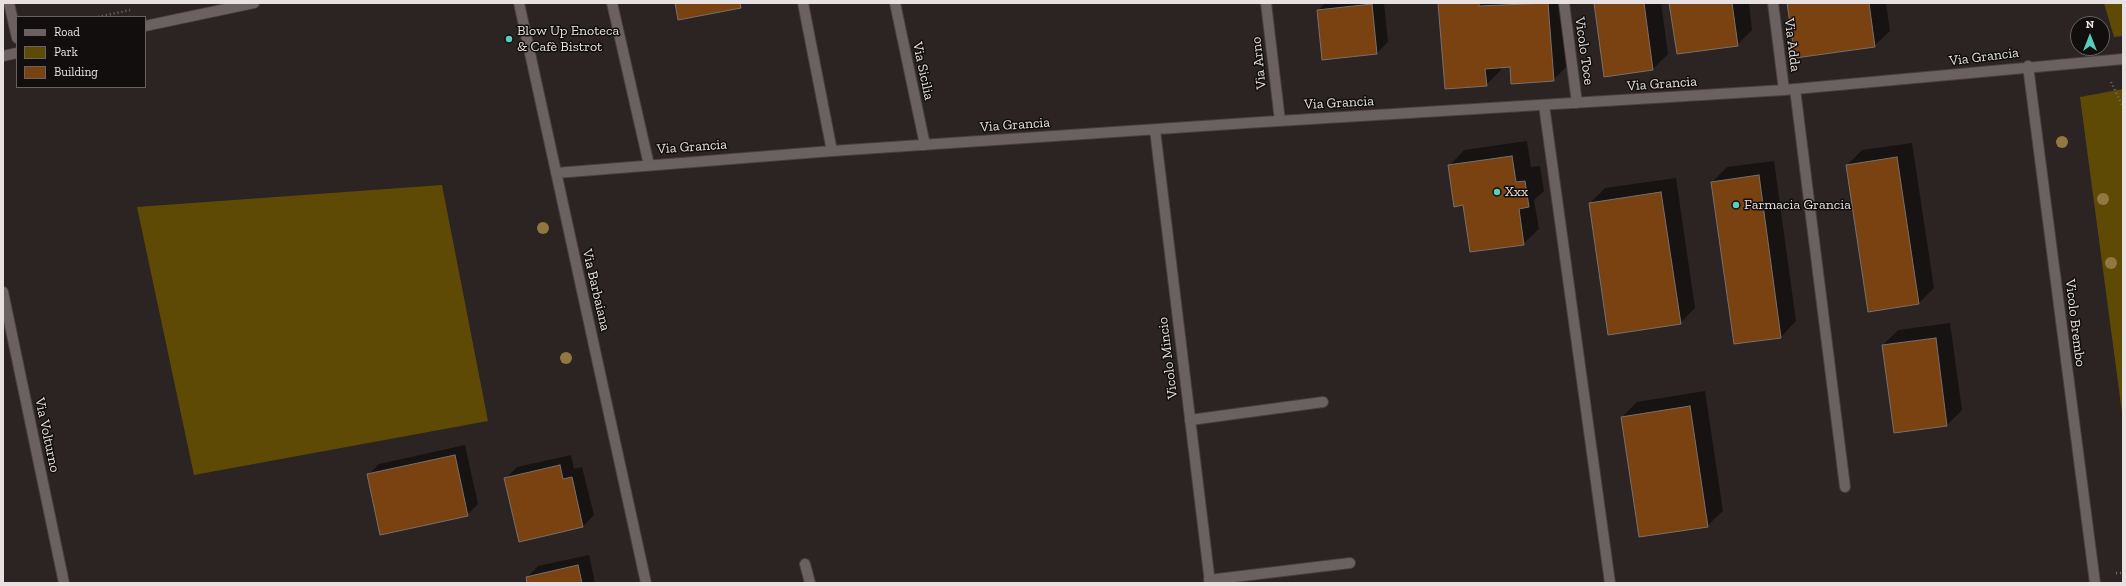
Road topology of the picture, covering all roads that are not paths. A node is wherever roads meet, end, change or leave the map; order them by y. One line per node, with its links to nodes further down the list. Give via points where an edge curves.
1 (9, 3): 11 (street)
2 (254, 3): 10 (street)
3 (519, 3): 25 (street, Via Barbaiana)
4 (612, 3): 24 (street)
5 (803, 3): 23 (street)
6 (895, 3): 22 (street, Via Sicilia)
7 (1266, 3): 20 (street, Via Arno)
8 (1564, 3): 18 (street, Vicolo Toce)
9 (1773, 3): 17 (street, Via Adda)
10 (146, 26)
11 (16, 34)
12 (16, 53): 13 (street)
13 (3, 56)
14 (2123, 58): 15 (street, Via Grancia)
15 (2028, 66): 16 (street, Via Grancia, via 1909,80); 37 (street, Vicolo Brembo)
16 (1795, 89): 17 (street, Via Grancia); 29 (street)
17 (1784, 90): 18 (street, Via Grancia)
18 (1577, 103): 19 (street, Via Grancia)
19 (1544, 105): 20 (street, Via Grancia); 36 (street)
20 (1280, 121): 21 (street, Via Grancia)
21 (1155, 130): 22 (street, Via Grancia); 28 (street, Vicolo Mincio)
22 (925, 145): 23 (street, Via Grancia)
23 (832, 151): 24 (street, Via Grancia)
24 (649, 165): 25 (street, Via Grancia)
25 (556, 173): 34 (street, Via Barbaiana)
26 (3, 292): 33 (street, Via Volturno)
27 (1323, 402): 28 (street)
28 (1190, 420): 32 (street, Vicolo Mincio)
29 (1845, 487)
30 (806, 564): 35 (street)
31 (1350, 564): 32 (street)
32 (1210, 581)
33 (64, 583)
34 (646, 583)
35 (810, 583)
36 (1610, 583)
37 (2095, 583)

